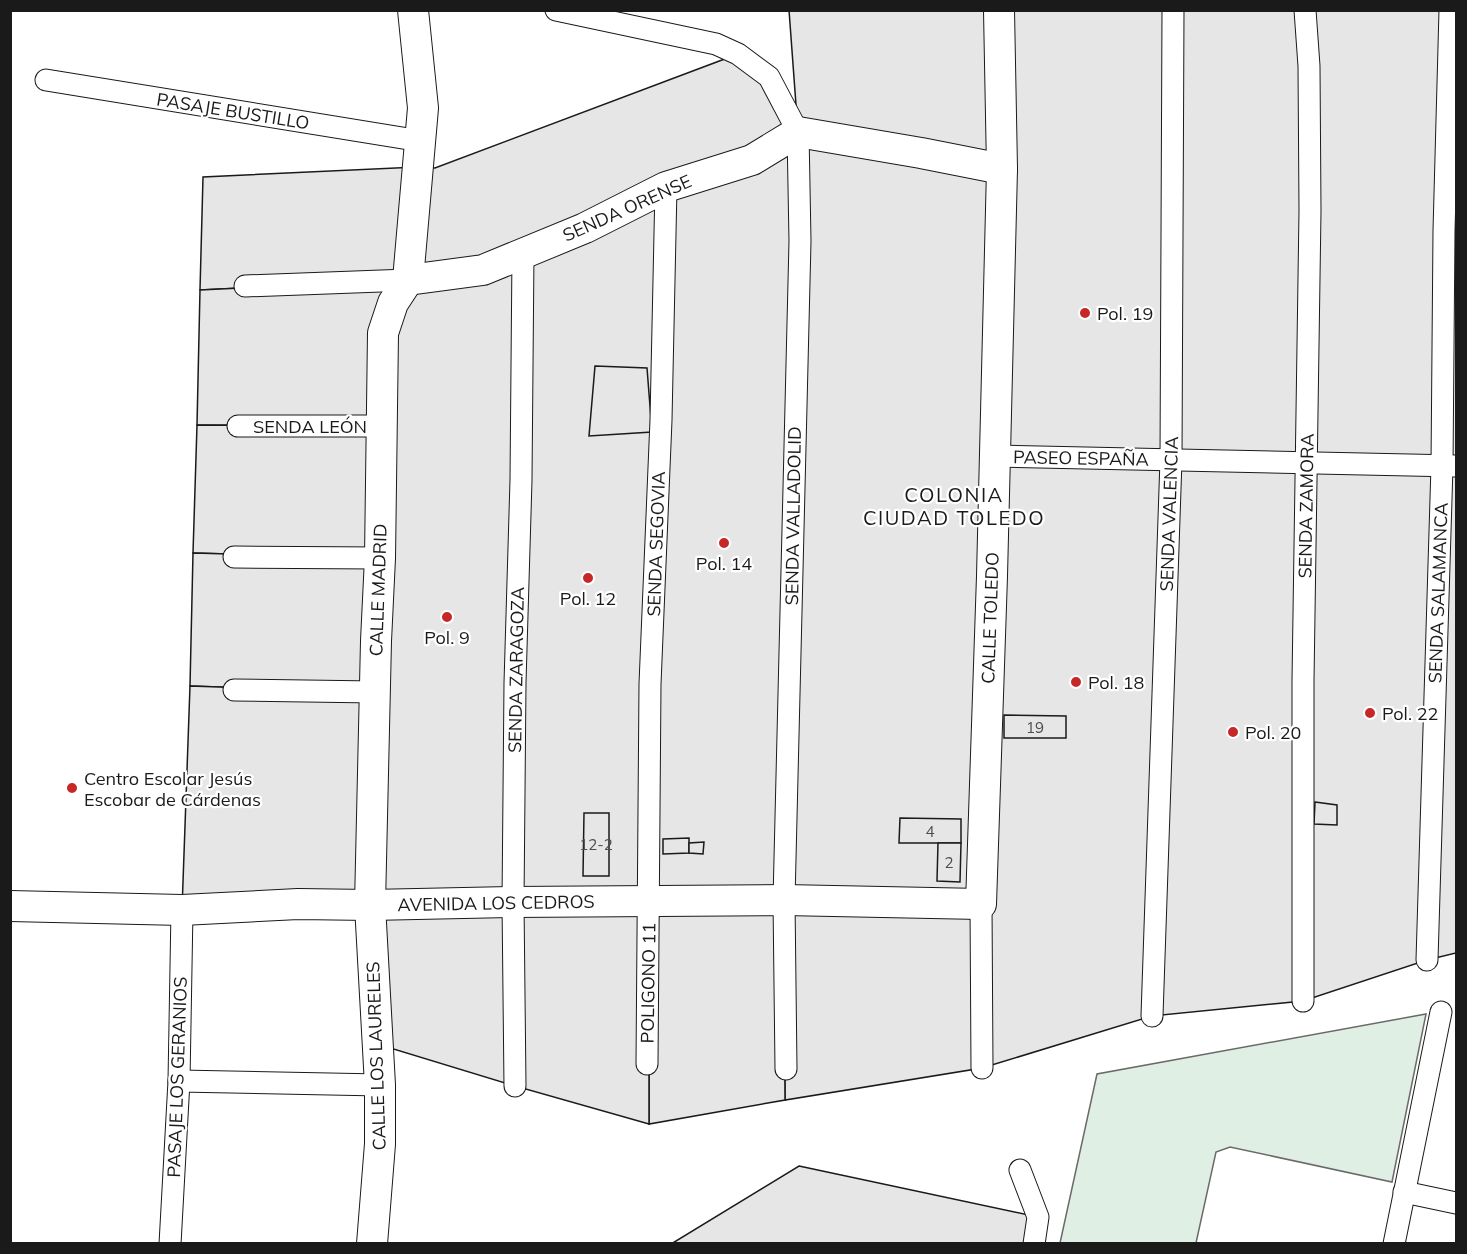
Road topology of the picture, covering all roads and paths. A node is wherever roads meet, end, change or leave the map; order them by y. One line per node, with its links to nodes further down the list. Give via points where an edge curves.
1 (413, 10): 9 (street, via 423,108)
2 (556, 10): 8 (street, via 716,44 738,54 769,77)
3 (999, 10): 10 (street, CALLE TOLEDO)
4 (1173, 10): 18 (street, SENDA VALENCIA)
5 (1305, 10): 19 (street, SENDA ZAMORA, via 1310,200)
6 (1450, 10): 20 (street, SENDA SALAMANCA, via 1444,231)
7 (46, 80): 9 (street, PASAJE BUSTILLO)
8 (798, 132): 10 (street); 11 (street, SENDA ORENSE, via 752,160); 25 (street, SENDA VALLADOLID, via 800,241)
9 (421, 141): 13 (street)
10 (1002, 169): 17 (street, CALLE TOLEDO)
11 (666, 187): 12 (street, SENDA ORENSE, via 585,228); 27 (street, SENDA SEGOVIA, via 650,684)
12 (523, 253): 13 (street, SENDA ORENSE, via 483,270); 26 (street, SENDA ZARAGOZA)
13 (408, 280): 14 (street, SENDA ORENSE); 16 (street, CALLE MADRID, via 393,303 383,333)
14 (245, 286)
15 (238, 426): 16 (street, SENDA LEÓN)
16 (382, 426): 22 (street, CALLE MADRID)
17 (994, 456): 18 (street, PASEO ESPAÑA); 28 (street, CALLE TOLEDO)
18 (1171, 460): 19 (street, PASEO ESPAÑA); 35 (street, SENDA VALENCIA)
19 (1307, 463): 20 (street, PASEO ESPAÑA); 33 (street, SENDA ZAMORA)
20 (1449, 466): 32 (street, SENDA SALAMANCA)
21 (234, 557): 22 (street)
22 (380, 558): 24 (street, CALLE MADRID)
23 (234, 690): 24 (street)
24 (375, 692): 29 (street, CALLE MADRID)
25 (784, 900): 27 (street, AVENIDA LOS CEDROS); 28 (street, AVENIDA LOS CEDROS); 38 (street, SENDA VALLADOLID)
26 (513, 902): 27 (street, AVENIDA LOS CEDROS); 29 (street, AVENIDA LOS CEDROS); 41 (street, SENDA ZARAGOZA)
27 (649, 902): 36 (street, POLIGONO 11)
28 (981, 904): 37 (street, CALLE TOLEDO)
29 (370, 905): 31 (street, AVENIDA LOS CEDROS); 40 (street, CALLE LOS LAURELES)
30 (10, 906): 31 (street, AVENIDA LOS CEDROS)
31 (182, 910): 39 (street, PASAJE LOS GERANIOS)
32 (1427, 960)
33 (1303, 1001)
34 (1441, 1012): 43 (street)
35 (1152, 1016)
36 (647, 1064)
37 (982, 1068)
38 (786, 1069)
39 (179, 1081): 40 (street); 45 (street, PASAJE LOS GERANIOS)
40 (380, 1085): 46 (street, CALLE LOS LAURELES)
41 (515, 1086)
42 (1020, 1170): 47 (street, via 1038,1217)
43 (1404, 1192): 44 (street); 48 (street)
44 (1456, 1203)
45 (170, 1244)
46 (372, 1244)
47 (1034, 1244)
48 (1394, 1244)

